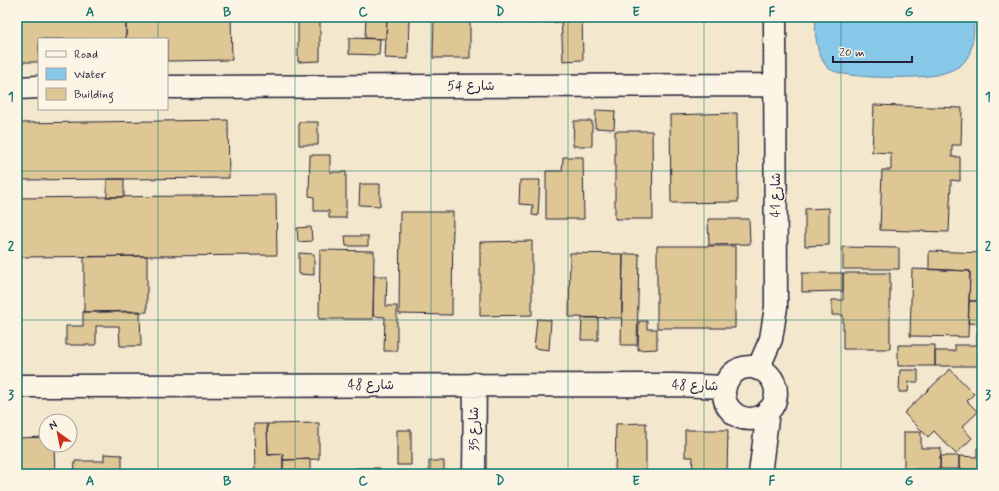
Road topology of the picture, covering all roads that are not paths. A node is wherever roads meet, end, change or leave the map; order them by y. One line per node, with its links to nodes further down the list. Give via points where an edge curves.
1 (775, 17): 2 (street, شارع 41)
2 (775, 85): 3 (street, شارع 54); 6 (street, شارع 41, via 776,307 771,339)
3 (168, 87)
4 (17, 88): 5 (street)
5 (38, 88)
6 (758, 369): 9 (street, via 744,368 738,371 727,380); 10 (street, via 765,372 774,384 775,398)
7 (475, 384): 8 (street, شارع 48); 9 (street, شارع 48); 13 (street, شارع 35)
8 (17, 386)
9 (725, 387): 11 (street, via 726,405)
10 (768, 411): 11 (street, via 754,419); 12 (street)
11 (739, 417): 12 (street, via 754,449)
12 (760, 470)
13 (474, 474)

